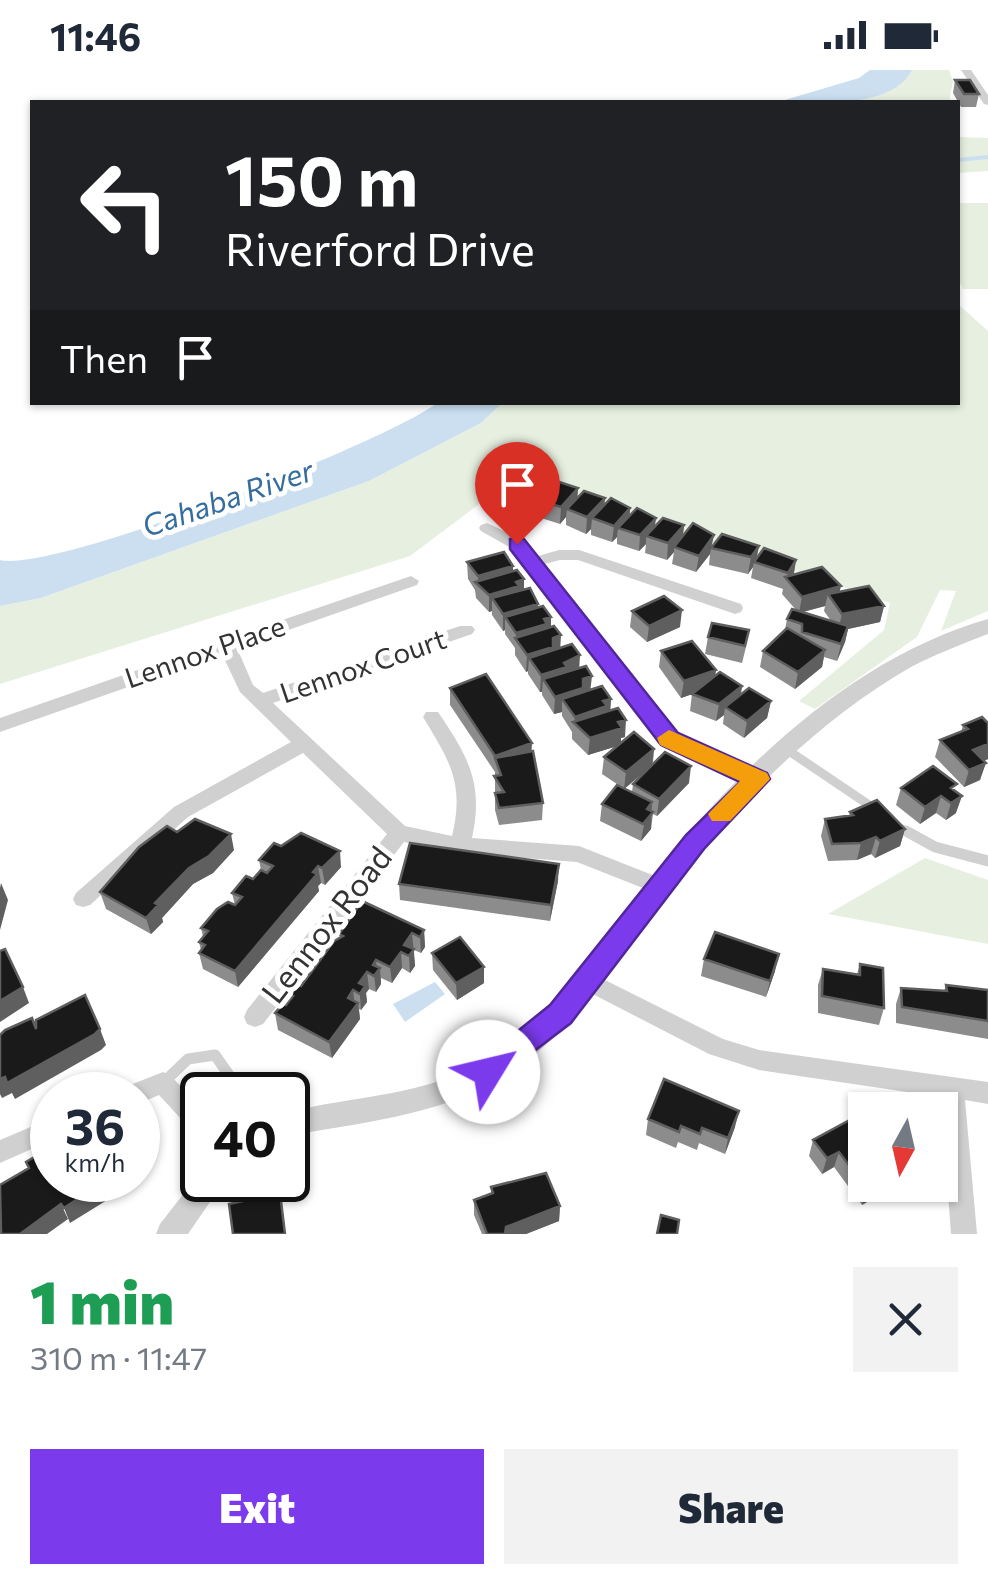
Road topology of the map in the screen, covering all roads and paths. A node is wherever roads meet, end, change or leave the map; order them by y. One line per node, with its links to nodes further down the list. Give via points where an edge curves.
1 (966, 70): 2 (street)
2 (988, 102)
3 (487, 528): 4 (street)
4 (534, 562): 6 (street, via 579,556); 15 (street, via 670,739)
5 (411, 581): 9 (street, Lennox Place)
6 (735, 608)
7 (988, 626): 14 (street, via 888,672)
8 (466, 630): 10 (street, Lennox Court)
9 (226, 643): 10 (street); 12 (street, Lennox Place)
10 (259, 702): 13 (street)
11 (432, 717): 17 (street, via 468,782)
12 (0, 726)
13 (303, 744): 16 (street); 20 (street, via 181,812)
14 (789, 751): 15 (street); 18 (lane, via 920,842)
15 (758, 779): 19 (street)
16 (399, 833): 17 (street); 22 (street, Lennox Road)
17 (460, 846): 19 (street, via 579,854)
18 (988, 861)
19 (658, 886): 21 (street)
20 (82, 898)
21 (589, 981): 25 (street, via 731,1052); 28 (street, via 524,1047 463,1084)
22 (255, 1017)
23 (227, 1072): 24 (lane, via 216,1055 188,1059)
24 (162, 1082): 27 (street)
25 (952, 1088): 26 (street); 33 (street)
26 (988, 1093)
27 (180, 1101)
28 (310, 1119)
29 (30, 1139): 30 (street)
30 (0, 1152)
31 (195, 1202): 32 (street)
32 (170, 1234)
33 (964, 1234)

